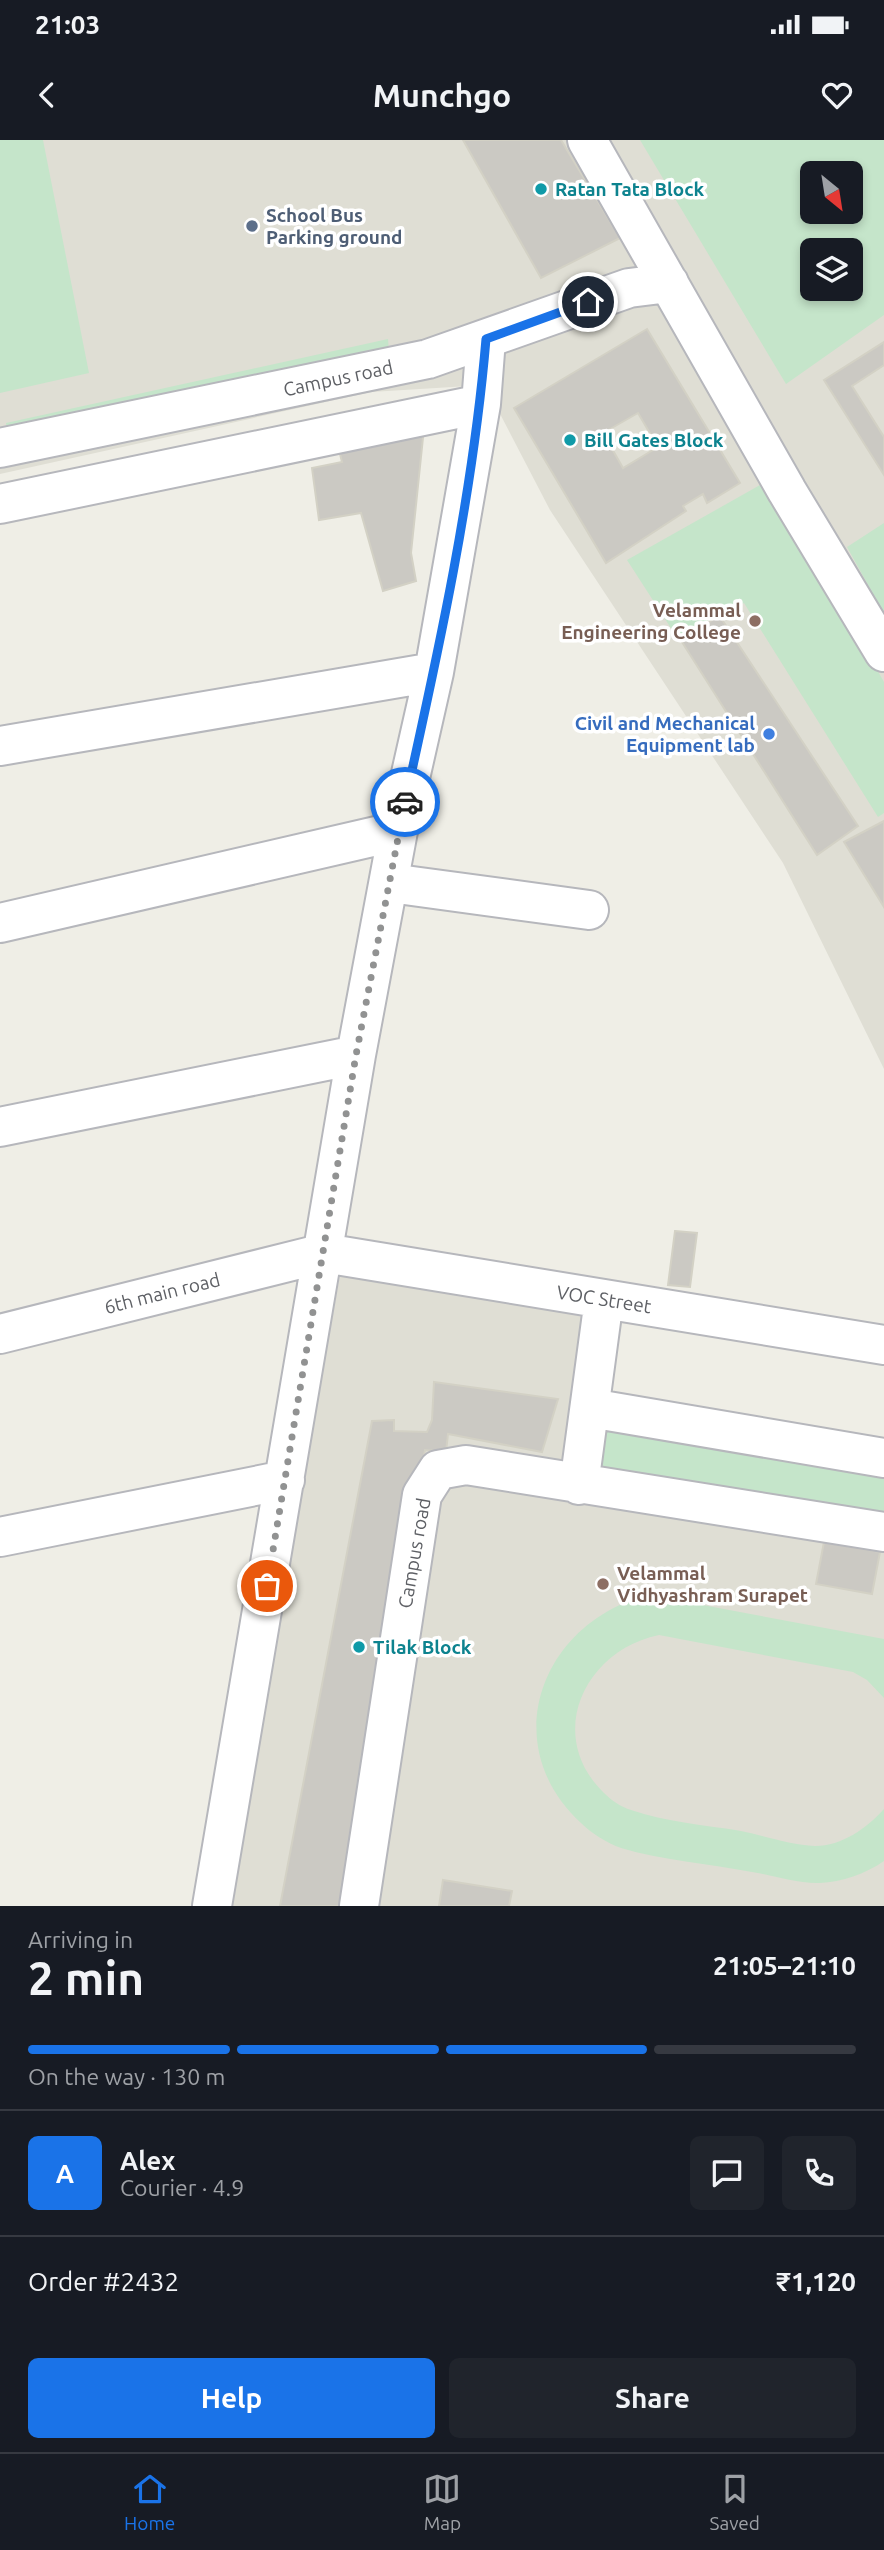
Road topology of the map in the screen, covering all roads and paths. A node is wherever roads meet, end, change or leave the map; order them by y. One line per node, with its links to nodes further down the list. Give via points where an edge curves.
1 (587, 140): 2 (street)
2 (669, 283): 3 (street, Campus road, via 629,288); 7 (street)
3 (486, 339): 4 (street); 5 (street, Campus road, via 428,359)
4 (481, 404): 6 (street); 8 (street)
5 (0, 448)
6 (0, 504)
7 (884, 652)
8 (434, 672): 9 (street); 10 (street)
9 (0, 746)
10 (398, 831): 11 (street); 13 (street)
11 (390, 883): 12 (street); 14 (street)
12 (589, 910)
13 (0, 923)
14 (356, 1055): 15 (street); 16 (street)
15 (0, 1127)
16 (324, 1253): 17 (street, VOC Street); 18 (street, 6th main road); 22 (street)
17 (604, 1299): 19 (street, VOC Street); 20 (street)
18 (0, 1334)
19 (884, 1345)
20 (590, 1408): 21 (street); 23 (street)
21 (884, 1458)
22 (285, 1480): 25 (street); 26 (street)
23 (579, 1485): 24 (street, Campus road); 27 (street, Campus road, via 466,1465 438,1470 422,1495)
24 (884, 1532)
25 (0, 1536)
26 (208, 1905)
27 (359, 1906)

